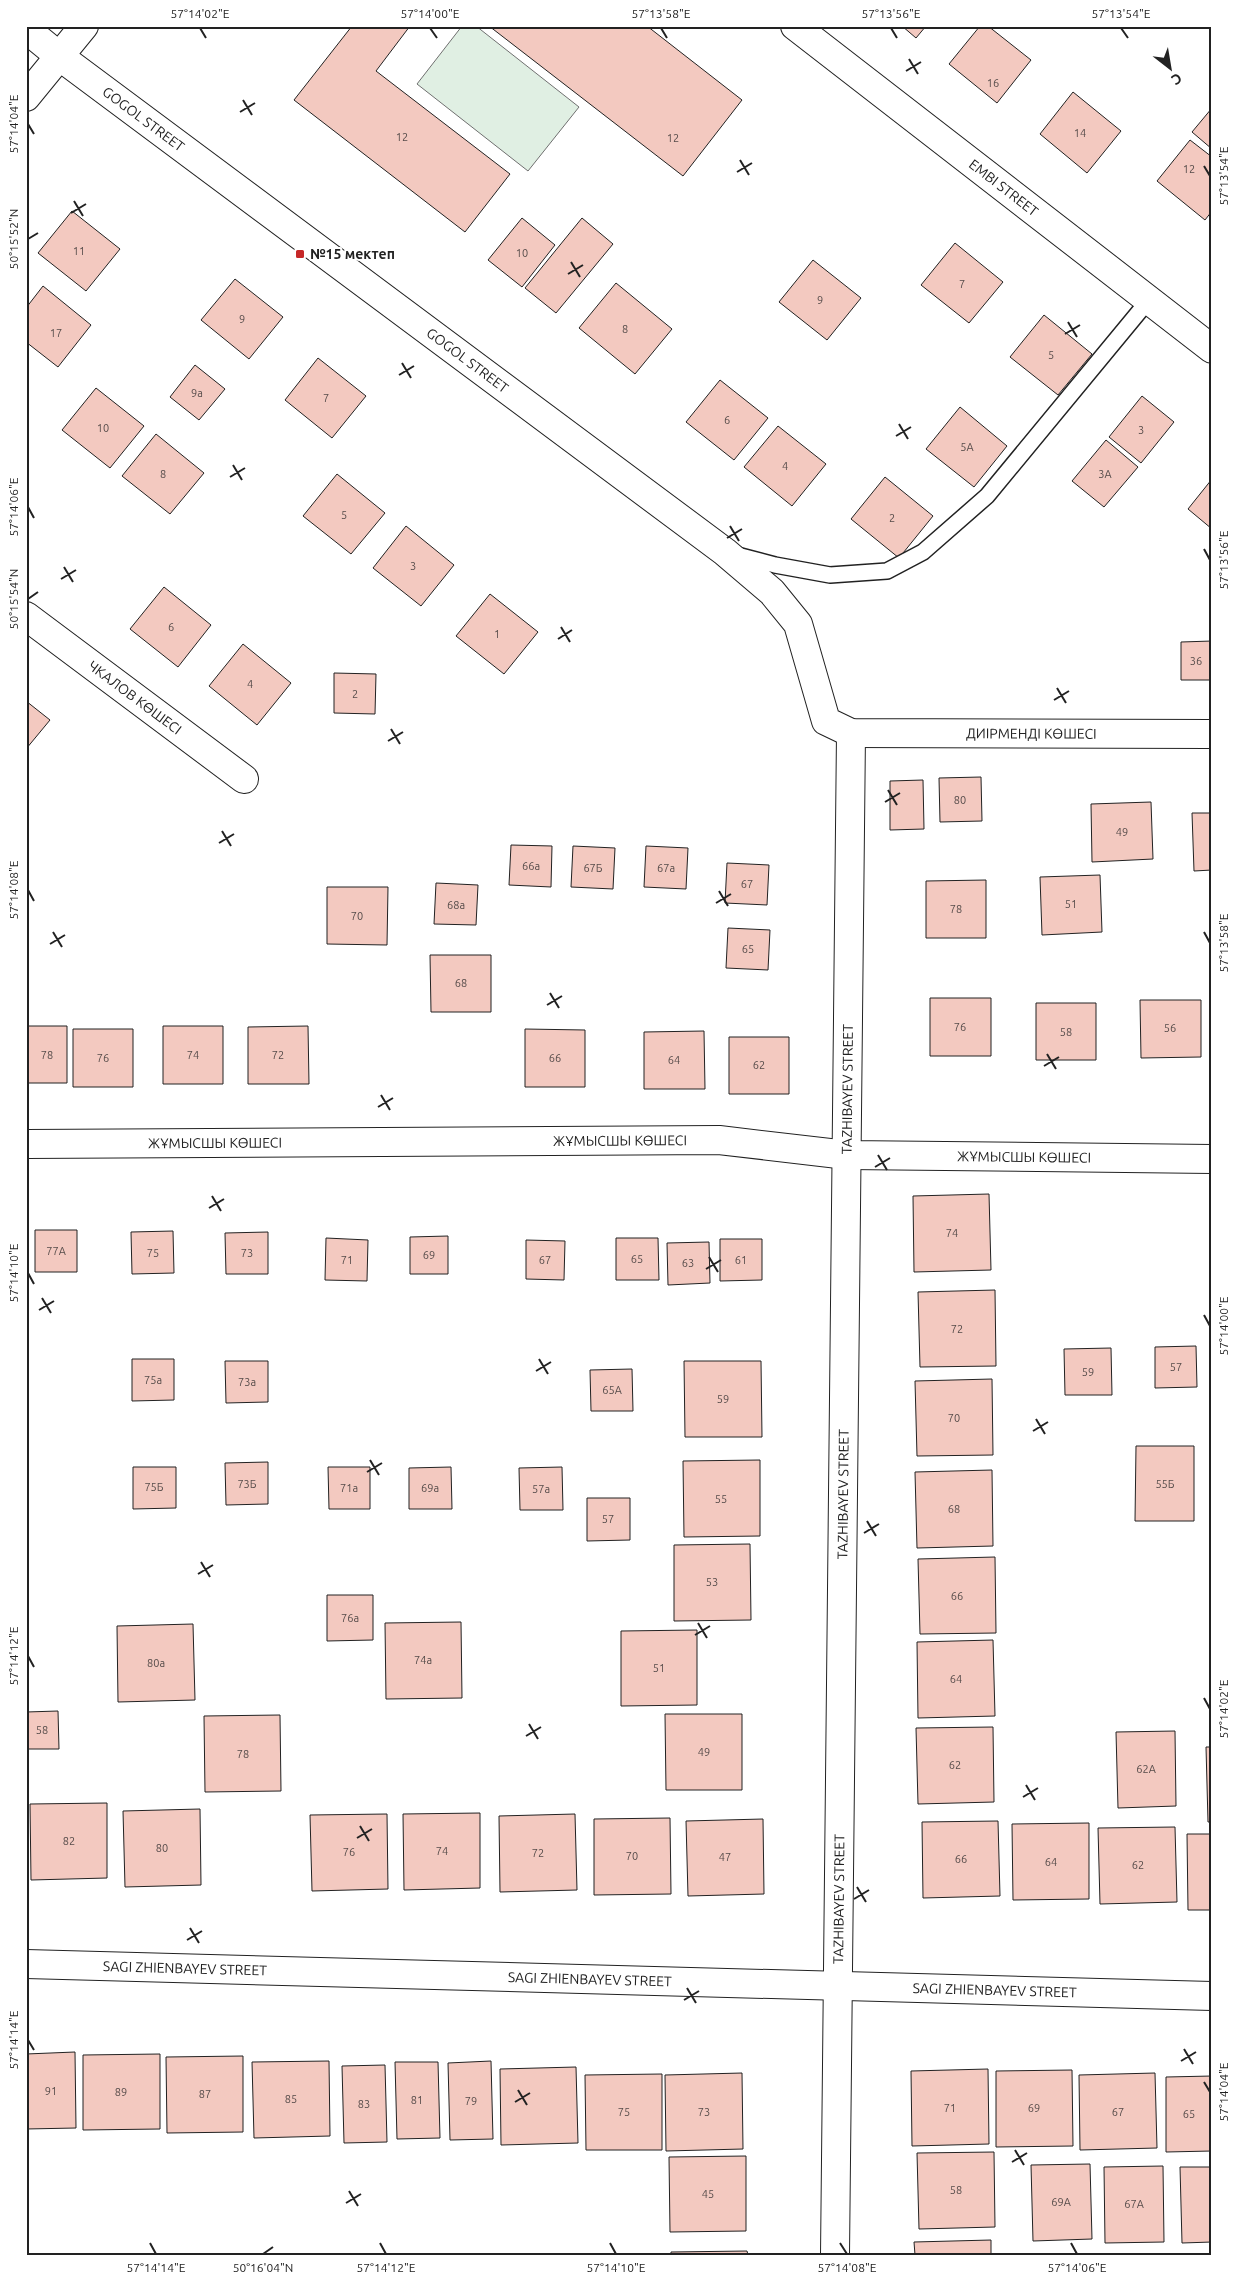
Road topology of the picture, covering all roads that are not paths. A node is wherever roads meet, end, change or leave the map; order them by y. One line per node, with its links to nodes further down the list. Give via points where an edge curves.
1 (84, 26): 4 (street)
2 (795, 26): 6 (street, EMBI STREET)
3 (26, 29): 4 (street, GOGOL STREET)
4 (59, 56): 5 (street); 8 (street, GOGOL STREET)
5 (26, 97)
6 (1148, 302): 7 (street, EMBI STREET); 8 (lane, via 987,496 923,552 887,571 830,574 774,565)
7 (1212, 349)
8 (725, 552): 10 (street, GOGOL STREET, via 772,592 798,624 826,721)
9 (26, 616): 12 (street, ЧКАЛОВ КӨШЕСІ)
10 (851, 733): 11 (street, ДИІРМЕНДІ КӨШЕСІ); 14 (street, TAZHIBAYEV STREET)
11 (1212, 734)
12 (244, 779)
13 (26, 1144): 14 (street, ЖҰМЫСШЫ КӨШЕСІ, via 719,1140)
14 (847, 1155): 15 (street, ЖҰМЫСШЫ КӨШЕСІ); 17 (street, TAZHIBAYEV STREET)
15 (1212, 1159)
16 (26, 1964): 17 (street, SAGI ZHIENBAYEV STREET)
17 (840, 1985): 18 (street, SAGI ZHIENBAYEV STREET); 19 (street, TAZHIBAYEV STREET)
18 (1212, 1996)
19 (835, 2255)

